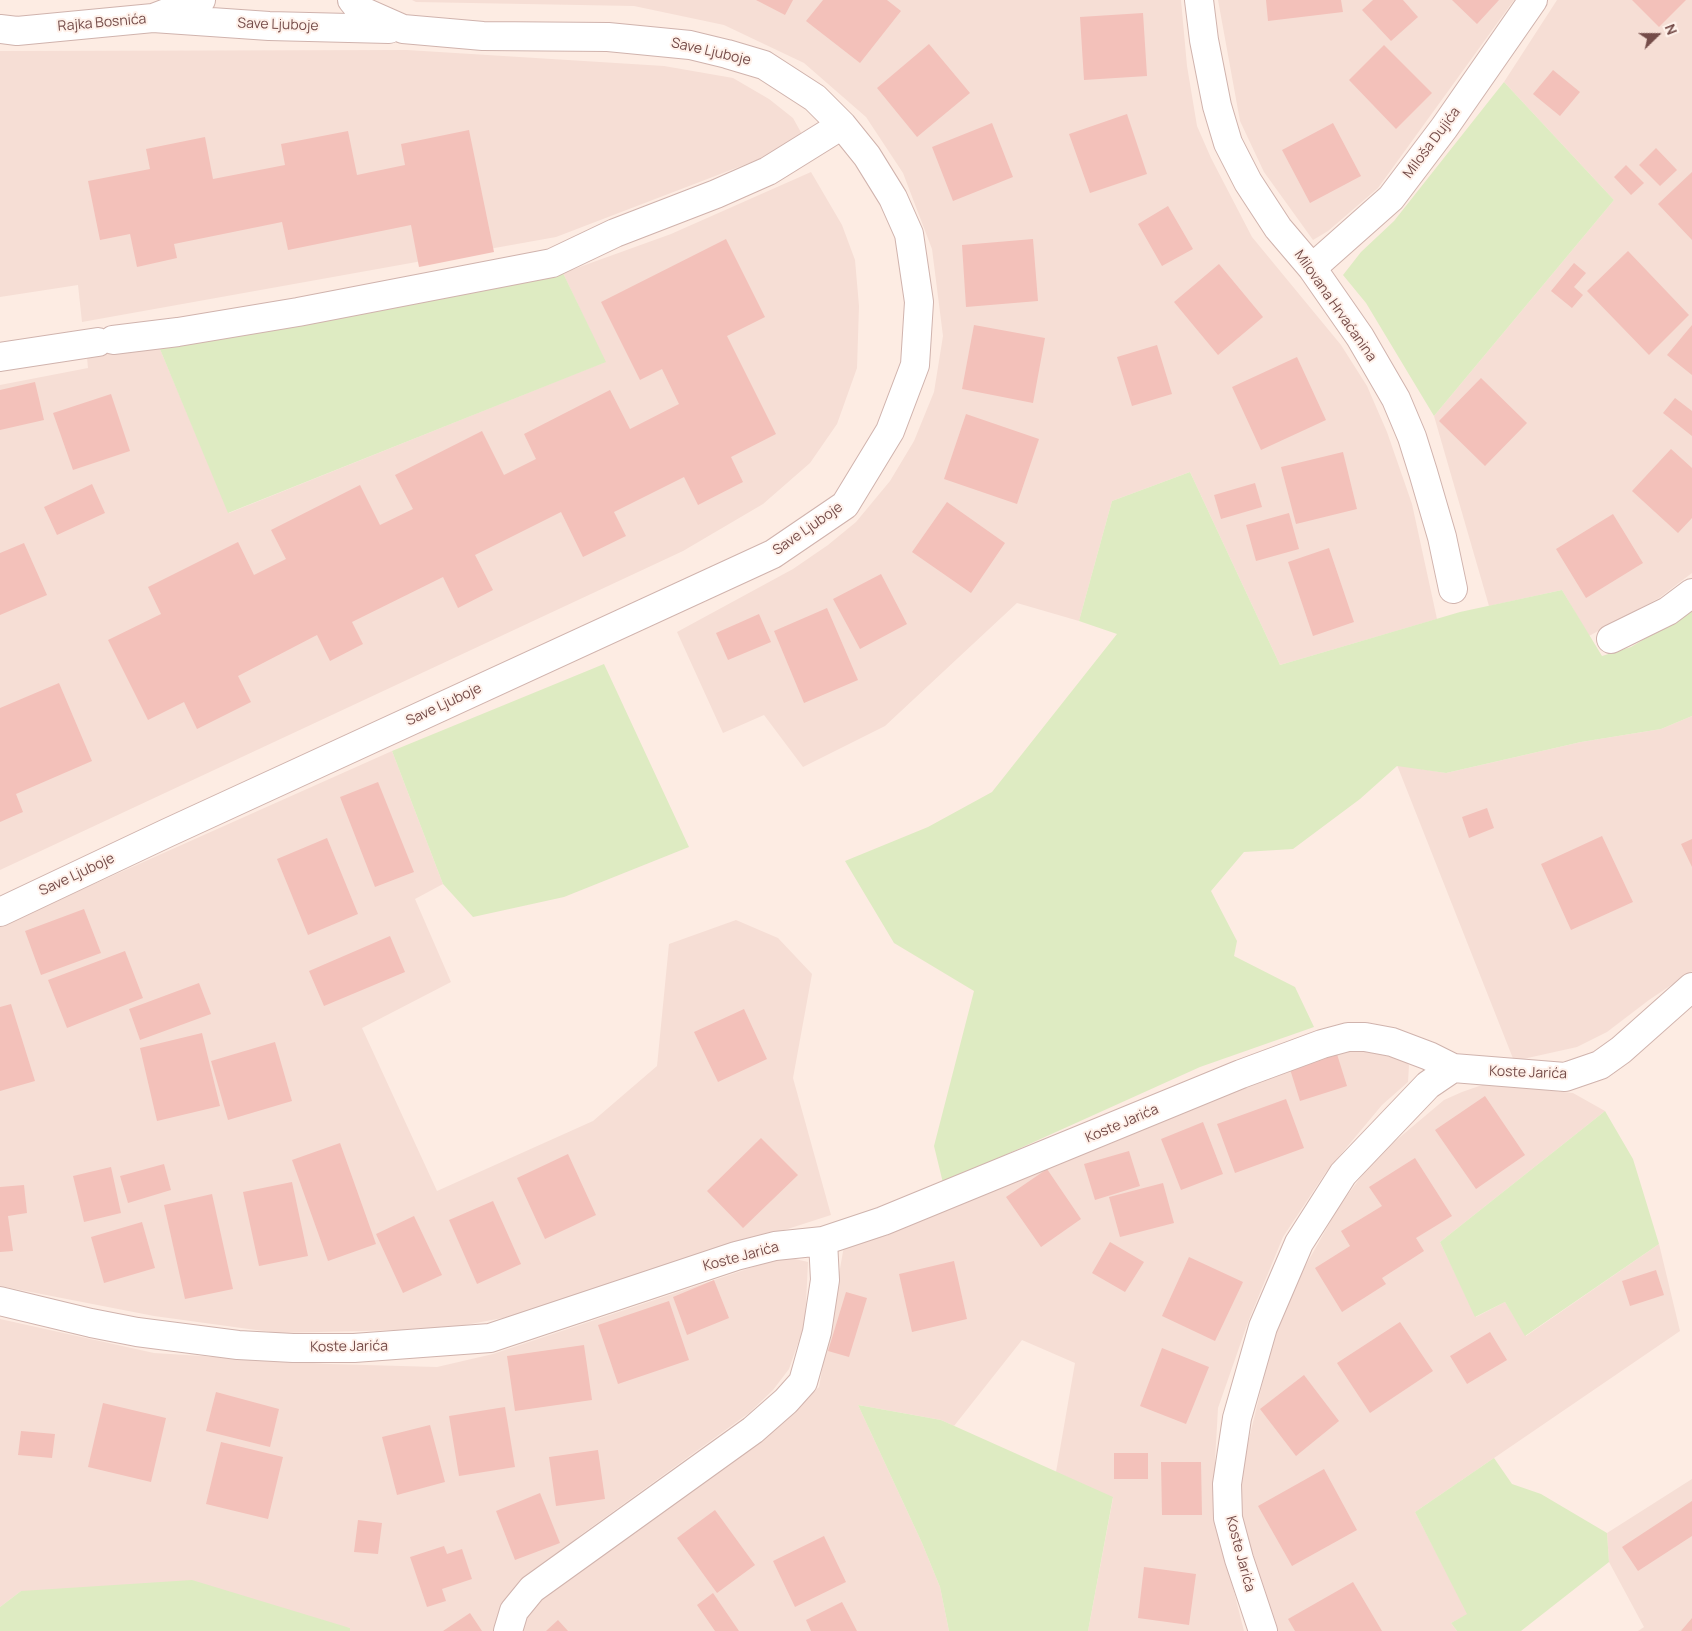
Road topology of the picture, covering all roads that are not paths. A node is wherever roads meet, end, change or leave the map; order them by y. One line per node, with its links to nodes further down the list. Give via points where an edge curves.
1 (201, 0): 5 (street, Rajka Bosnića)
2 (352, 0): 7 (street, Save Ljuboje, via 360,10)
3 (1199, 0): 9 (street, Milovana Hrvaćanina, via 1217,106 1228,143 1248,182 1278,228)
4 (1534, 0): 9 (street, Miloša Dujića, via 1391,198)
5 (153, 18): 6 (street, Rajka Bosnića, via 17,31); 7 (street, Save Ljuboje, via 269,26)
6 (0, 29)
7 (403, 29): 8 (street, Save Ljuboje, via 483,36 608,37 690,45 764,65 814,98)
8 (842, 125): 10 (street, via 768,171 615,233 552,263 298,312); 14 (street, Save Ljuboje, via 867,156 910,234 919,302 915,365 890,431 845,504 773,554)
9 (1312, 268): 11 (street, Milovana Hrvaćanina, via 1360,337 1396,399 1424,472)
10 (0, 357)
11 (1453, 590)
12 (1692, 592): 13 (street, via 1668,611)
13 (1611, 639)
14 (0, 912)
15 (1692, 987): 16 (street, Koste Jarića, via 1621,1050 1600,1065 1566,1077)
16 (1453, 1068): 17 (street, Koste Jarića, via 1392,1042 1348,1038 1322,1044 883,1221); 20 (street, Koste Jarića, via 1428,1085 1343,1174 1299,1244 1263,1327 1237,1418 1227,1484 1228,1518)
17 (823, 1241): 18 (street, Koste Jarića, via 775,1246 736,1256 490,1338 428,1343 354,1348 238,1345 109,1327); 19 (street, via 825,1280 817,1332 804,1382 753,1430 532,1589 514,1611)
18 (0, 1301)
19 (508, 1631)
20 (1263, 1631)

